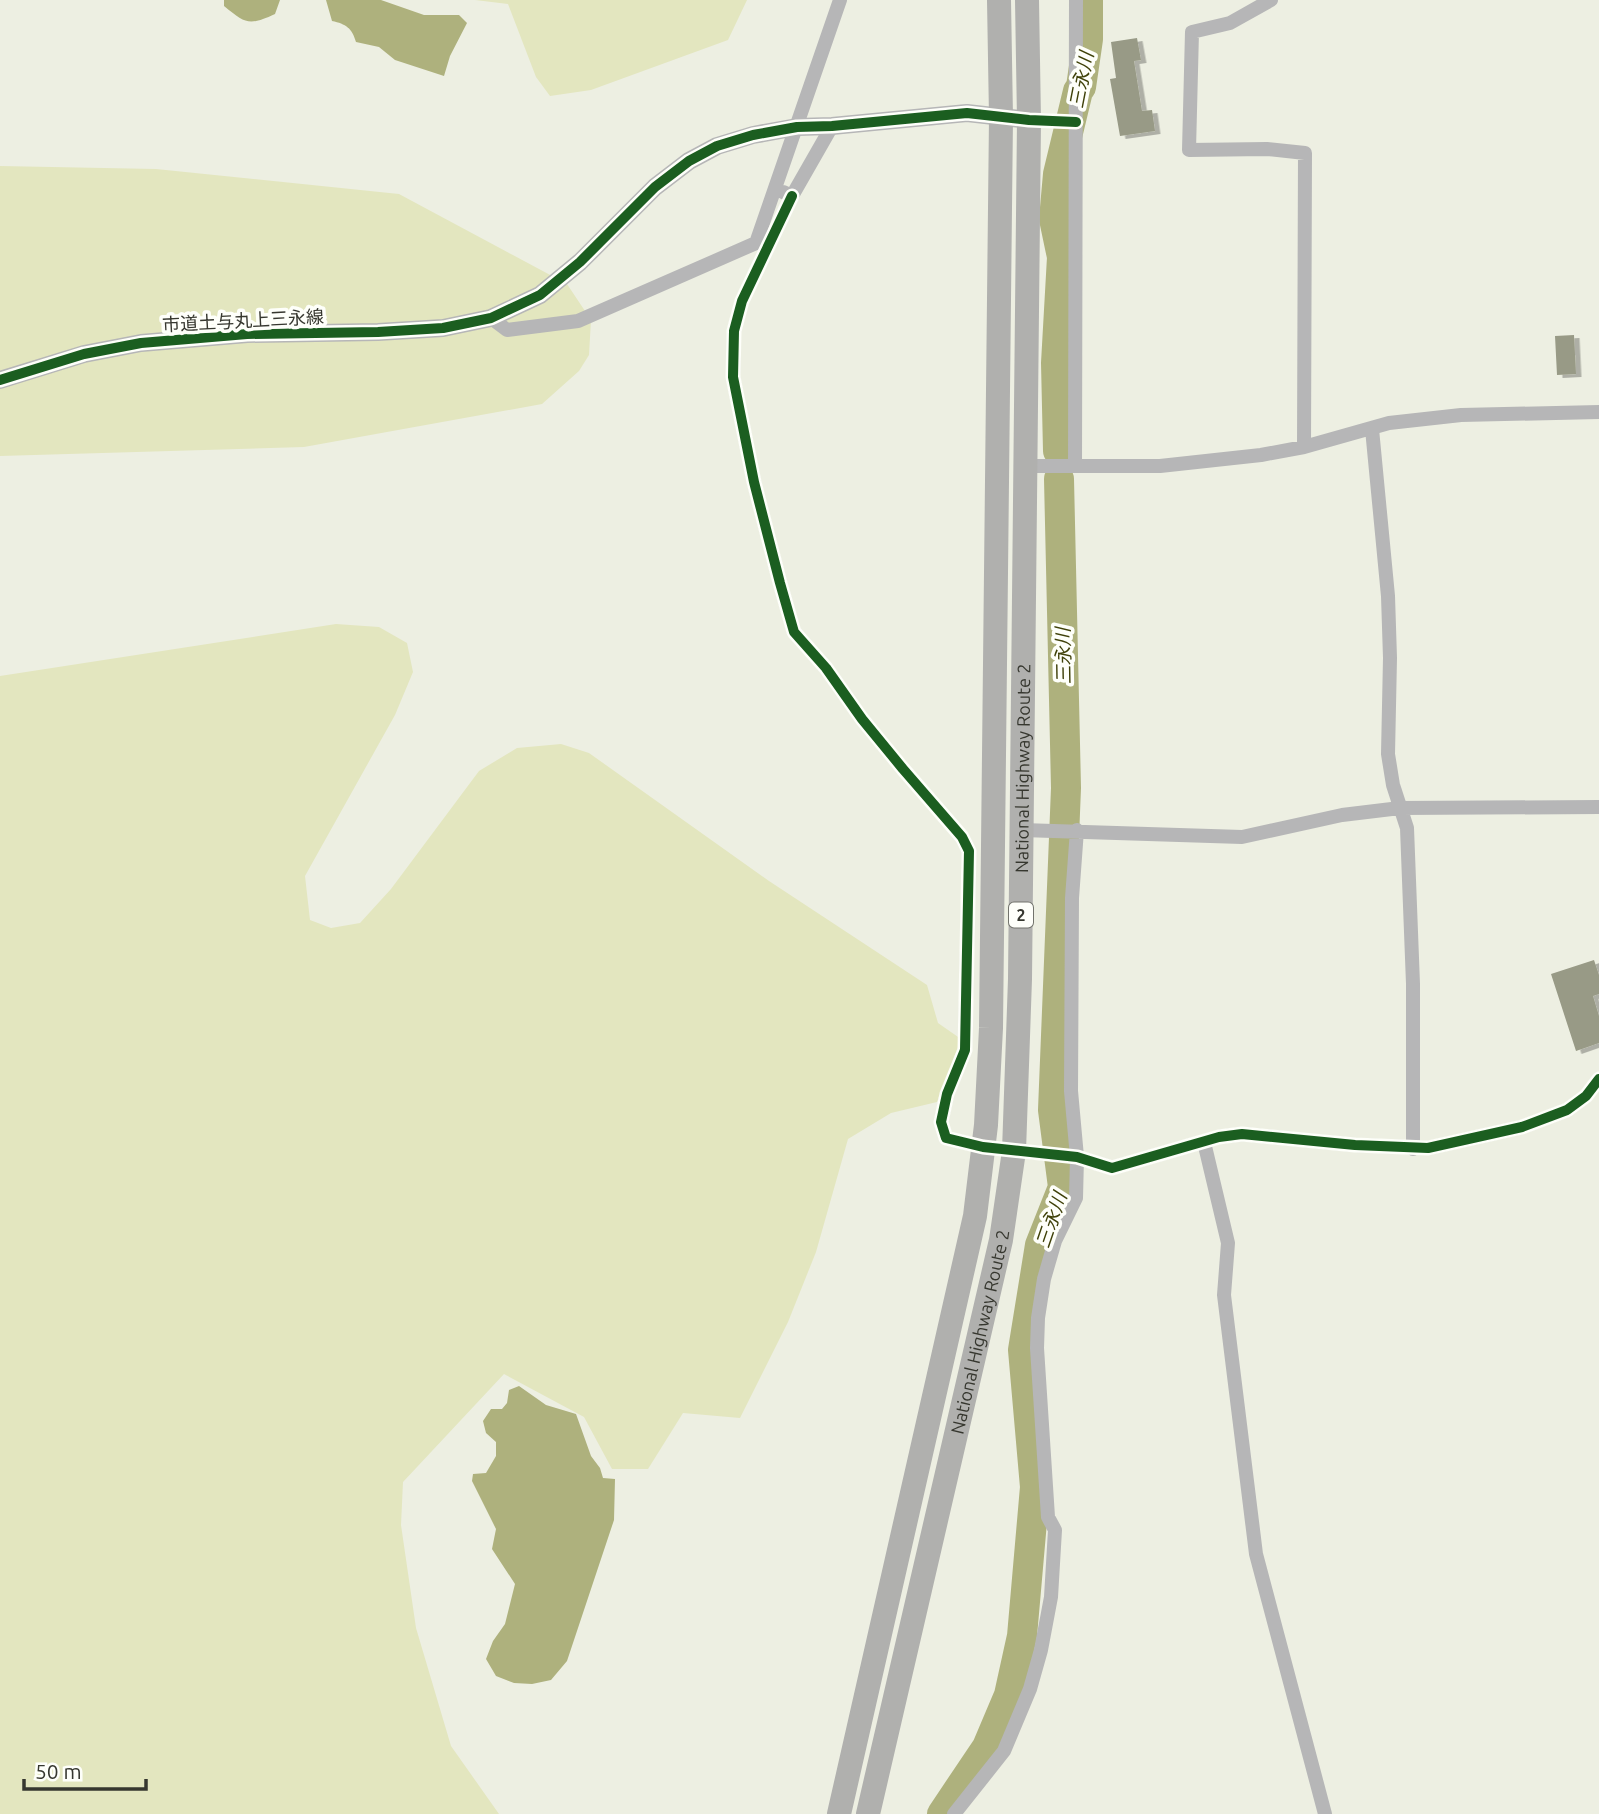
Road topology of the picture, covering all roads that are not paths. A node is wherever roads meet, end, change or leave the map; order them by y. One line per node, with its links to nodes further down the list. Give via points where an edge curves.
1 (840, 0): 10 (street)
2 (999, 0): 6 (highway, National Highway Route 2 / 2)
3 (1027, 0): 7 (highway, National Highway Route 2 / 2)
4 (1076, 0): 8 (street)
5 (1271, 0): 17 (street, via 1230,23 1192,32 1189,150 1305,153)
6 (1001, 117): 7 (street, 市道土与丸上三永線); 9 (street, 市道土与丸上三永線, via 967,113); 26 (highway, National Highway Route 2 / 2, via 991,1028)
7 (1030, 120): 8 (street); 19 (highway, National Highway Route 2 / 2)
8 (1076, 122): 18 (street)
9 (832, 126): 10 (street, 市道土与丸上三永線); 12 (street)
10 (797, 127): 11 (street); 13 (street, 市道土与丸上三永線, via 717,146 689,161 540,295)
11 (776, 188): 12 (street); 13 (street, via 756,243 578,321 507,330)
12 (792, 196): 26 (street, via 742,301 734,331 733,377 748,454 794,632 969,851 965,1050 941,1122 946,1138)
13 (491, 318): 14 (street, 市道土与丸上三永線, via 443,328 247,334 141,343 84,354)
14 (0, 380)
15 (1599, 412): 16 (street, via 1461,415)
16 (1372, 429): 17 (street); 21 (street, via 1388,596 1388,754)
17 (1304, 446): 18 (street, via 1160,467)
18 (1075, 465): 19 (street)
19 (1025, 466): 22 (highway, National Highway Route 2 / 2)
20 (1599, 807): 21 (street)
21 (1400, 808): 23 (street, via 1342,815 1242,837); 27 (street, via 1407,828 1413,984)
22 (1032, 830): 23 (street); 28 (highway, National Highway Route 2 / 2, via 1020,979)
23 (1073, 830): 29 (street)
24 (1599, 1079): 27 (street, via 1567,1110 1522,1126)
25 (1204, 1142): 27 (street, via 1242,1134); 29 (street, via 1112,1168); 33 (street, via 1228,1243 1224,1295 1256,1554)
26 (983, 1147): 28 (street); 30 (highway, National Highway Route 2 / 2, via 975,1216)
27 (1413, 1149)
28 (1024, 1152): 29 (street); 31 (highway, National Highway Route 2 / 2)
29 (1074, 1156): 32 (street, via 1076,1198 1055,1241 1038,1318 1048,1517 1055,1530 1046,1626 1030,1689 1004,1751)
30 (839, 1814)
31 (868, 1814)
32 (954, 1814)
33 (1325, 1814)

